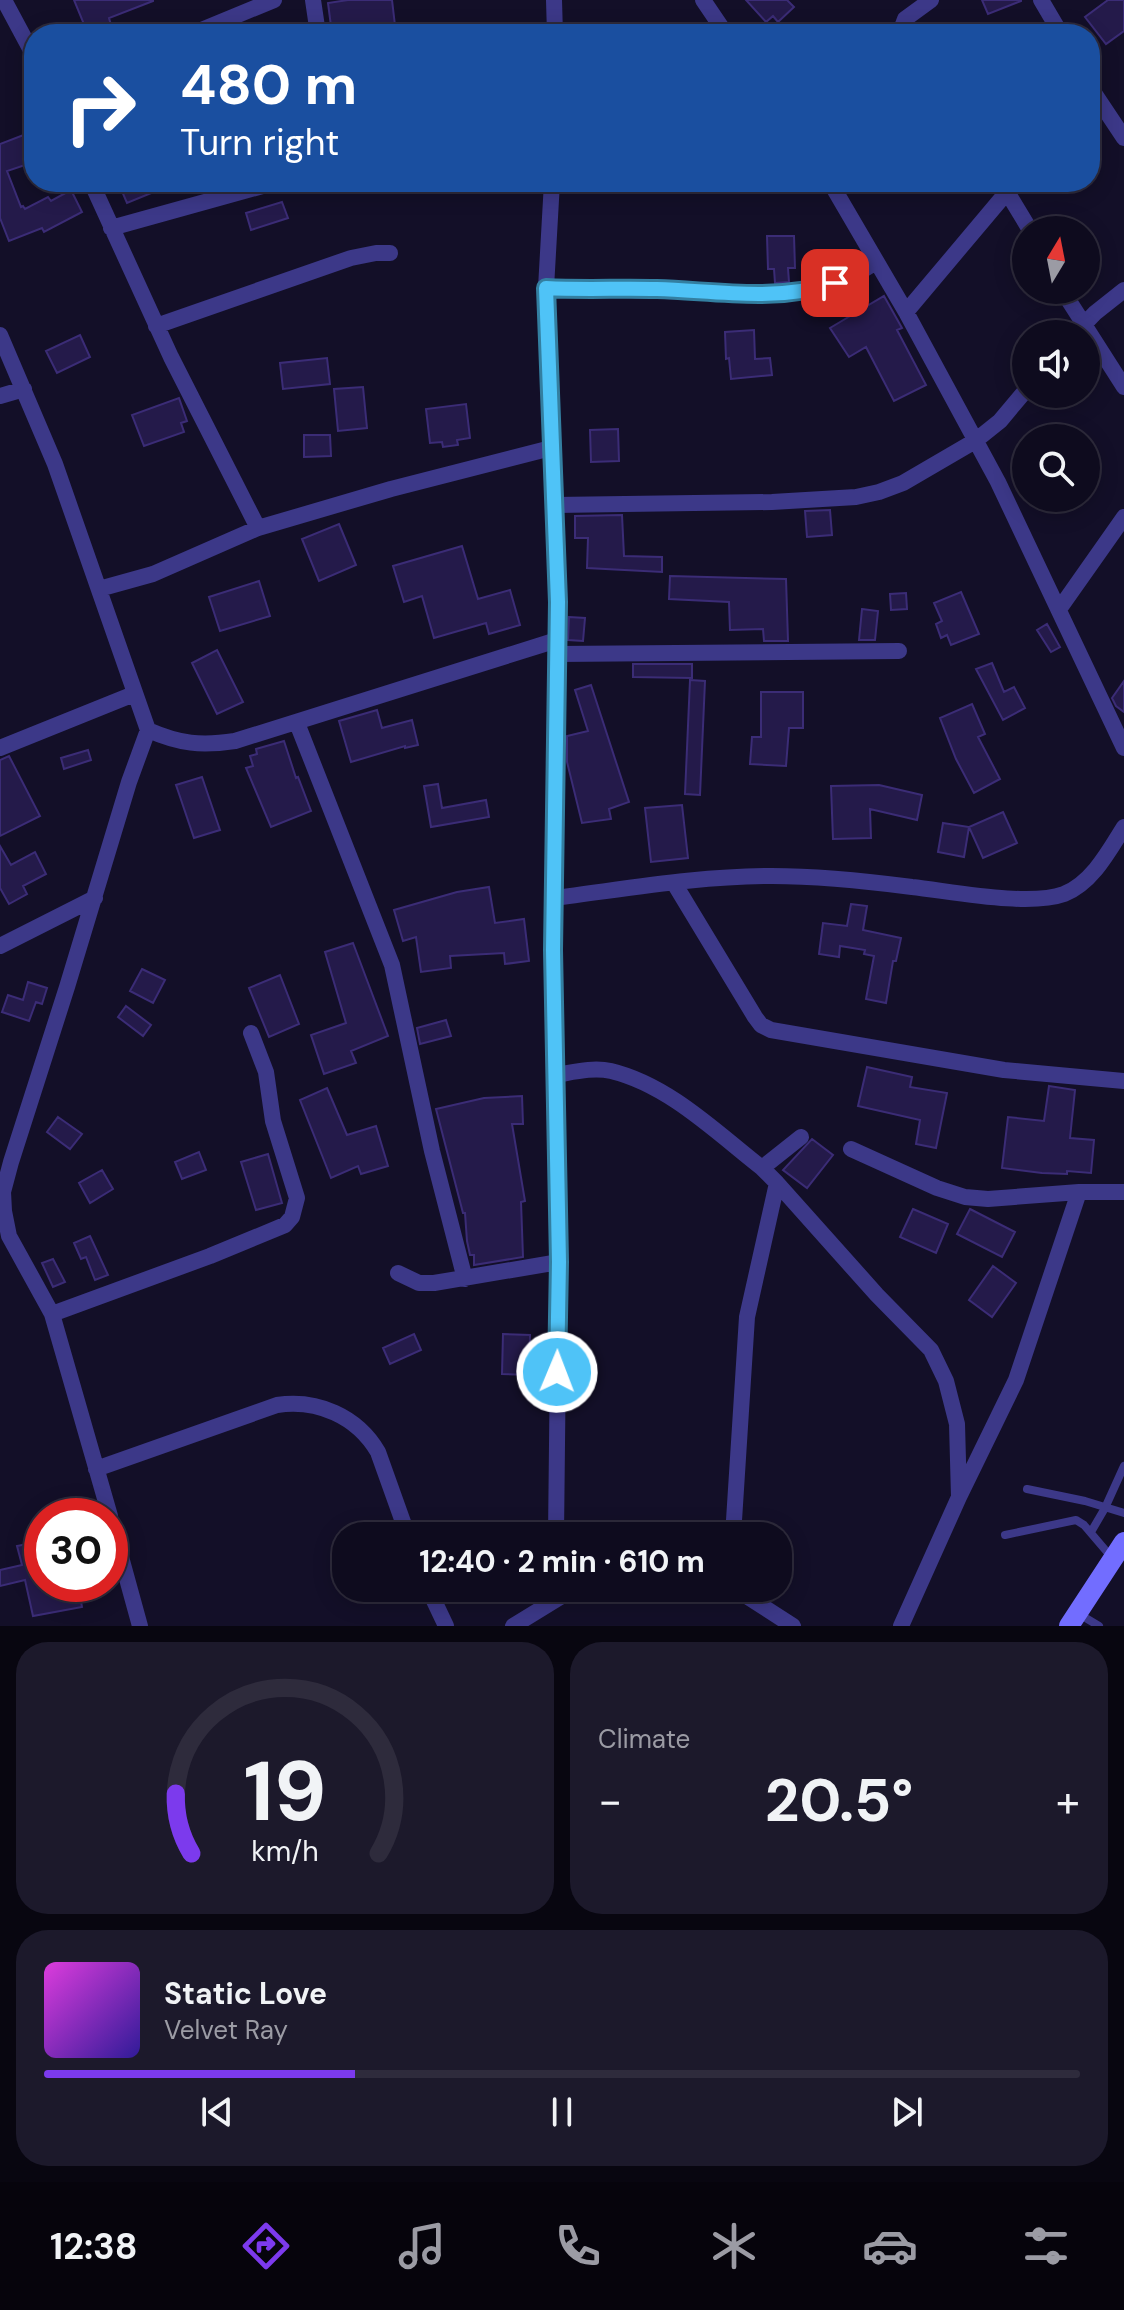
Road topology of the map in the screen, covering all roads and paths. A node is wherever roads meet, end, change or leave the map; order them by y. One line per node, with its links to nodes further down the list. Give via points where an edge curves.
1 (4, 0): 14 (street)
2 (274, 0): 8 (street)
3 (313, 0): 9 (street)
4 (554, 0): 10 (street)
5 (703, 0): 11 (street)
6 (931, 0): 12 (street)
7 (1041, 0): 13 (street)
8 (216, 24)
9 (317, 24)
10 (555, 24)
11 (719, 24)
12 (903, 24)
13 (1055, 24)
14 (24, 37)
15 (1100, 102): 16 (street)
16 (1124, 138)
17 (95, 192): 24 (street)
18 (241, 192): 24 (street)
19 (551, 192): 27 (street)
20 (836, 192): 26 (street)
21 (1000, 192): 29 (street)
22 (1007, 192): 23 (street)
23 (1022, 216)
24 (111, 228): 31 (street)
25 (390, 253): 31 (street, via 351,258)
26 (876, 262): 27 (street, via 852,278 780,294); 29 (street)
27 (546, 288): 39 (street)
28 (1124, 290): 30 (street)
29 (906, 312): 38 (street)
30 (1089, 320)
31 (156, 326): 42 (street)
32 (0, 335): 35 (street)
33 (1100, 355): 34 (street)
34 (1124, 387)
35 (24, 389): 36 (street); 43 (street)
36 (0, 396)
37 (1012, 407): 38 (street)
38 (975, 441): 40 (street, via 903,483 856,497); 44 (street)
39 (551, 448): 40 (street); 42 (street)
40 (555, 505): 45 (street)
41 (1124, 517): 44 (street)
42 (258, 528): 43 (street, via 153,574)
43 (99, 589): 47 (street)
44 (1060, 608): 51 (street)
45 (558, 647): 46 (street); 48 (street); 55 (street)
46 (899, 651)
47 (134, 694): 49 (street); 50 (street)
48 (297, 723): 49 (street, via 210,744 178,742); 69 (street, via 392,965)
49 (148, 730): 54 (street)
50 (0, 748)
51 (1124, 748)
52 (1124, 827): 53 (street, via 1083,881 1065,894 1042,898 839,878 772,876)
53 (674, 883): 55 (street); 59 (street, via 755,1017 771,1030 1004,1070)
54 (95, 898): 56 (street); 62 (street)
55 (554, 898): 58 (street)
56 (0, 946)
57 (251, 1033): 70 (street, via 297,1198 292,1217 285,1225 210,1256)
58 (556, 1075): 63 (street, via 609,1070 659,1090); 67 (street)
59 (1124, 1081)
60 (801, 1137): 63 (street)
61 (851, 1149): 65 (street, via 965,1197)
62 (6, 1154): 70 (street, via 3,1192 9,1236)
63 (762, 1168): 64 (street)
64 (777, 1183): 74 (street, via 931,1350 957,1424); 80 (street, via 747,1317)
65 (1079, 1192): 66 (street); 74 (street, via 1016,1380)
66 (1124, 1192)
67 (559, 1262): 69 (street); 79 (street)
68 (398, 1273): 69 (street, via 419,1283)
69 (465, 1279)
70 (52, 1314): 72 (street)
71 (1124, 1466): 76 (lane)
72 (96, 1469): 75 (street); 78 (street, via 277,1405 324,1406 371,1439)
73 (1027, 1489): 76 (lane)
74 (959, 1497): 93 (street)
75 (104, 1498)
76 (1105, 1508): 77 (lane); 81 (lane)
77 (1124, 1513)
78 (403, 1522)
79 (556, 1522)
80 (734, 1522)
81 (1091, 1532): 82 (lane, via 1076,1520); 83 (lane)
82 (1005, 1535)
83 (1119, 1551): 88 (street)
84 (128, 1582): 89 (street)
85 (435, 1602): 90 (street)
86 (548, 1602): 91 (street)
87 (756, 1602): 92 (street)
88 (1074, 1620): 94 (lane)
89 (140, 1626)
90 (446, 1626)
91 (513, 1626)
92 (793, 1626)
93 (901, 1626)
94 (1099, 1626)

